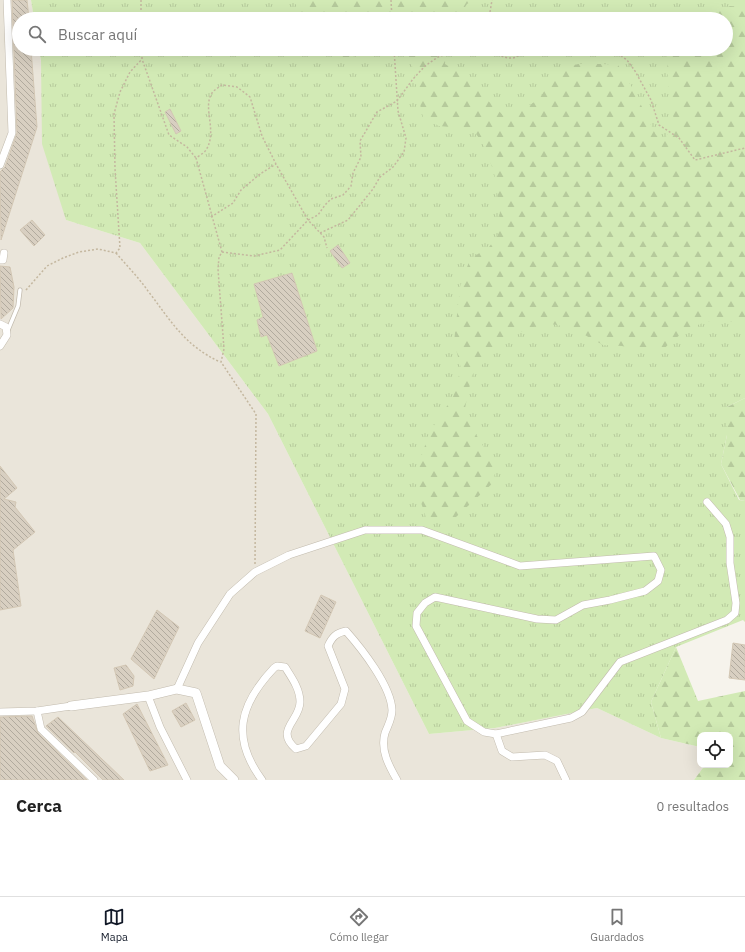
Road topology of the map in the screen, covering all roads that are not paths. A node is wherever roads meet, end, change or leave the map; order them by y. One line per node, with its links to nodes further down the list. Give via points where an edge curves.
1 (7, 0): 2 (street, via 12,133)
2 (0, 166)
3 (4, 253): 4 (street, via 3,260)
4 (0, 260)
5 (20, 290): 7 (lane, via 14,318)
6 (0, 324): 7 (street, via 6,327)
7 (7, 331): 8 (street, via 6,340)
8 (0, 346)
9 (707, 502): 15 (street, via 719,513 730,537 735,613 720,623 620,662 582,712 571,718)
10 (177, 690): 11 (street); 15 (street, via 198,643 230,594 255,572 289,555 365,530 422,530 520,566 654,556 661,570 658,581 645,590 583,605 556,620 537,619 435,597 425,603 417,613 416,626 424,644 467,720 484,732); 18 (street, via 196,693 220,766)
11 (148, 696): 12 (street); 17 (street, via 160,727)
12 (71, 706): 13 (street)
13 (37, 711): 14 (street); 16 (street, via 41,729)
14 (0, 712)
15 (496, 734): 21 (street, via 502,751 512,757 545,755 557,761)
16 (94, 780)
17 (187, 780)
18 (234, 780)
19 (262, 780): 20 (street, via 244,747 242,728 246,705 274,668 286,667 299,693 300,702 299,710 287,728 287,737 296,749 306,746 341,704 345,689 328,646 338,633 346,631 358,645 390,699 391,721 385,734 384,754)
20 (397, 780)
21 (566, 780)

